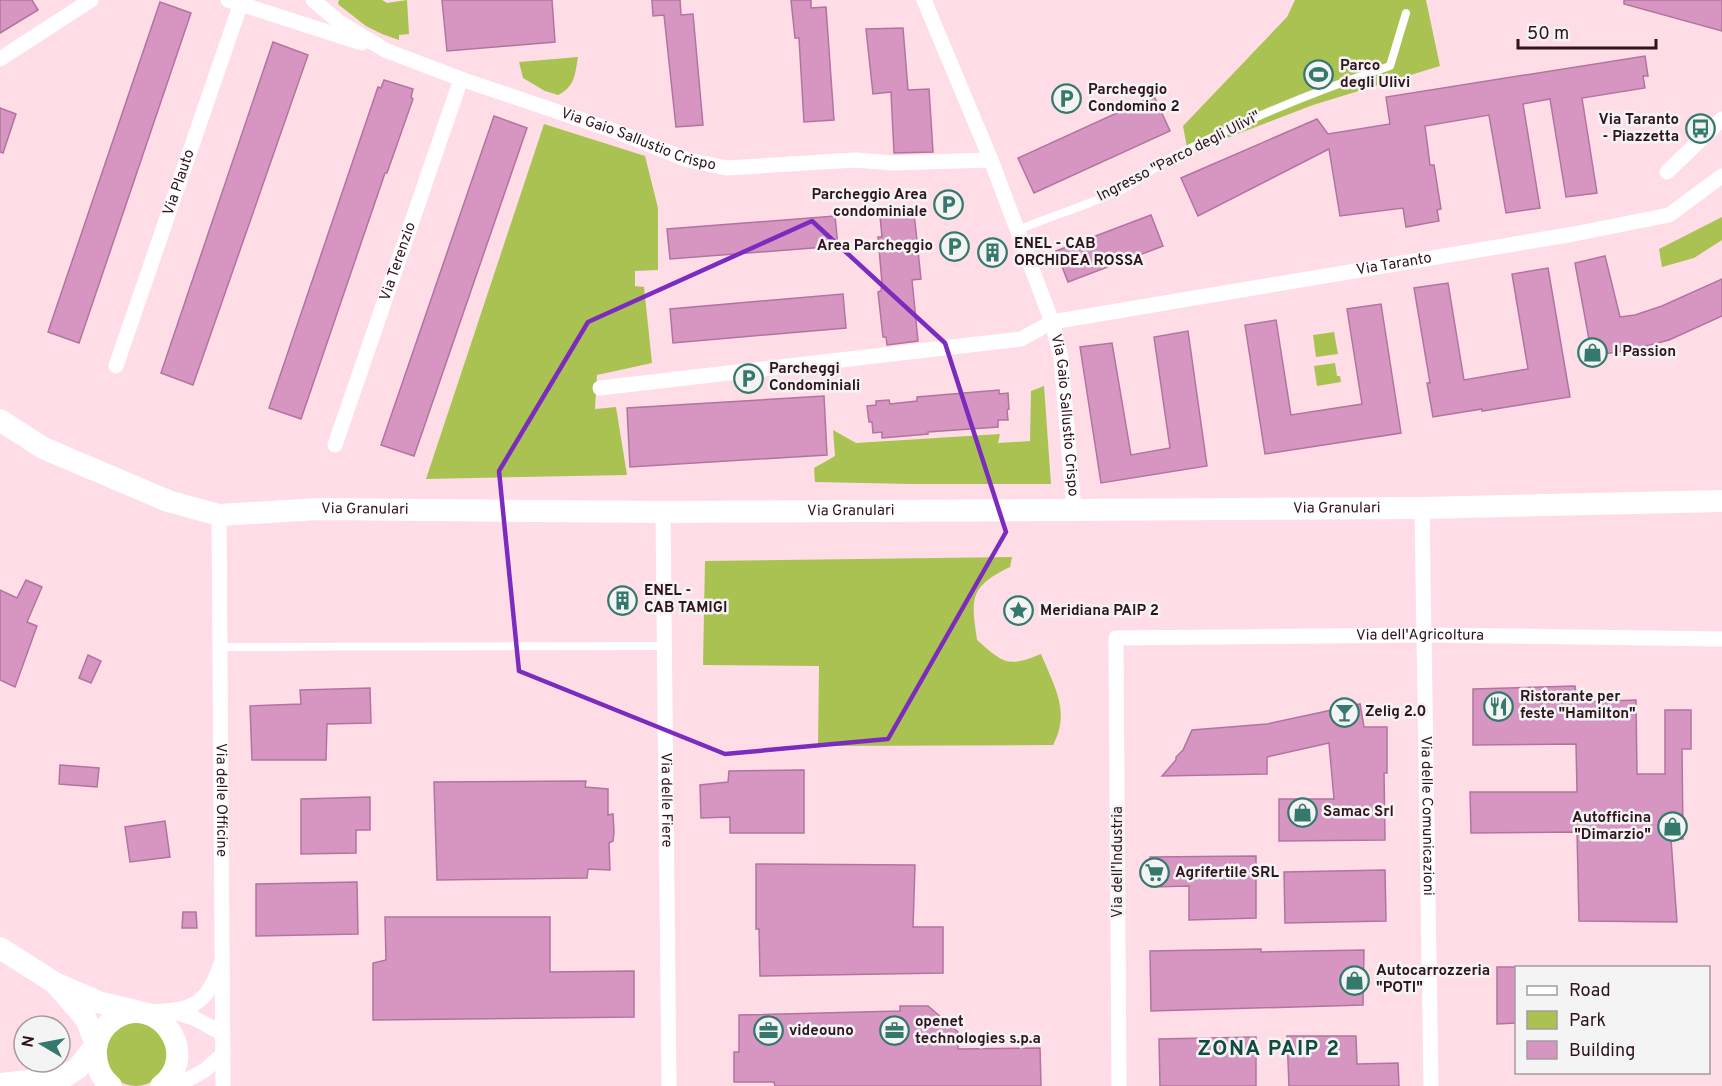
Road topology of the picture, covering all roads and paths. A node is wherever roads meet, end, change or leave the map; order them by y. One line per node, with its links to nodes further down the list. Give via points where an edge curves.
1 (91, 0): 7 (street)
2 (313, 0): 6 (street, Via Gaio Sallustio Crispo, via 339,22)
3 (924, 0): 10 (street, Via Gaio Sallustio Crispo)
4 (237, 1): 6 (street); 15 (street, Via Plauto)
5 (1406, 13): 13 (lane, Ingresso "Parco degli Ulivi", via 1390,66 1256,116 1158,164 1122,189)
6 (385, 50): 8 (street, Via Gaio Sallustio Crispo)
7 (0, 59)
8 (461, 79): 10 (street, Via Gaio Sallustio Crispo, via 604,127 687,160 727,168 856,160); 18 (street, Via Terenzio)
9 (1722, 119): 11 (street)
10 (991, 160): 13 (street, Via Gaio Sallustio Crispo)
11 (1667, 172)
12 (1722, 176): 14 (street, Via Taranto, via 1669,215)
13 (1018, 230): 14 (street, Via Gaio Sallustio Crispo)
14 (1052, 322): 16 (street, Via Gaio Sallustio Crispo, via 1021,339); 21 (street, Via Gaio Sallustio Crispo, via 1061,357)
15 (116, 366)
16 (600, 387)
17 (0, 420): 23 (street, Via Granulari, via 43,448 168,501)
18 (335, 445)
19 (1722, 501): 20 (street, Via Granulari)
20 (1422, 508): 21 (street, Via Granulari); 24 (street, Via delle Comunicazioni)
21 (1074, 510): 22 (street, Via Granulari)
22 (663, 513): 23 (street, Via Granulari, via 319,509); 27 (street, Via delle Fiere)
23 (219, 515): 28 (street, Via delle Officine)
24 (1424, 635): 25 (street, Via dell'Agricoltura); 26 (street, Via dell'Agricoltura); 45 (street, Via delle Comunicazioni)
25 (1116, 638): 44 (street, Via dell'Industria)
26 (1722, 639)
27 (664, 645): 28 (lane); 43 (street, Via delle Fiere)
28 (220, 647): 30 (street, Via delle Officine)
29 (0, 948): 31 (street)
30 (224, 955): 32 (street, via 204,998 191,1007); 34 (street, Via delle Officine)
31 (55, 983): 33 (street, via 101,1003); 35 (street, via 86,1019)
32 (171, 1011): 33 (street); 34 (street)
33 (143, 1012): 35 (street, via 125,1014 109,1023); 39 (street, via 156,1017 174,1036)
34 (223, 1034): 36 (street, Via delle Officine)
35 (96, 1044): 37 (street, via 78,1068 64,1077); 41 (street, via 99,1071)
36 (223, 1054): 39 (street, via 205,1070); 42 (street, Via delle Officine)
37 (31, 1082): 38 (street); 40 (street)
38 (0, 1084)
39 (174, 1085)
40 (60, 1086)
41 (111, 1086)
42 (223, 1086)
43 (669, 1086)
44 (1119, 1086)
45 (1431, 1086)

